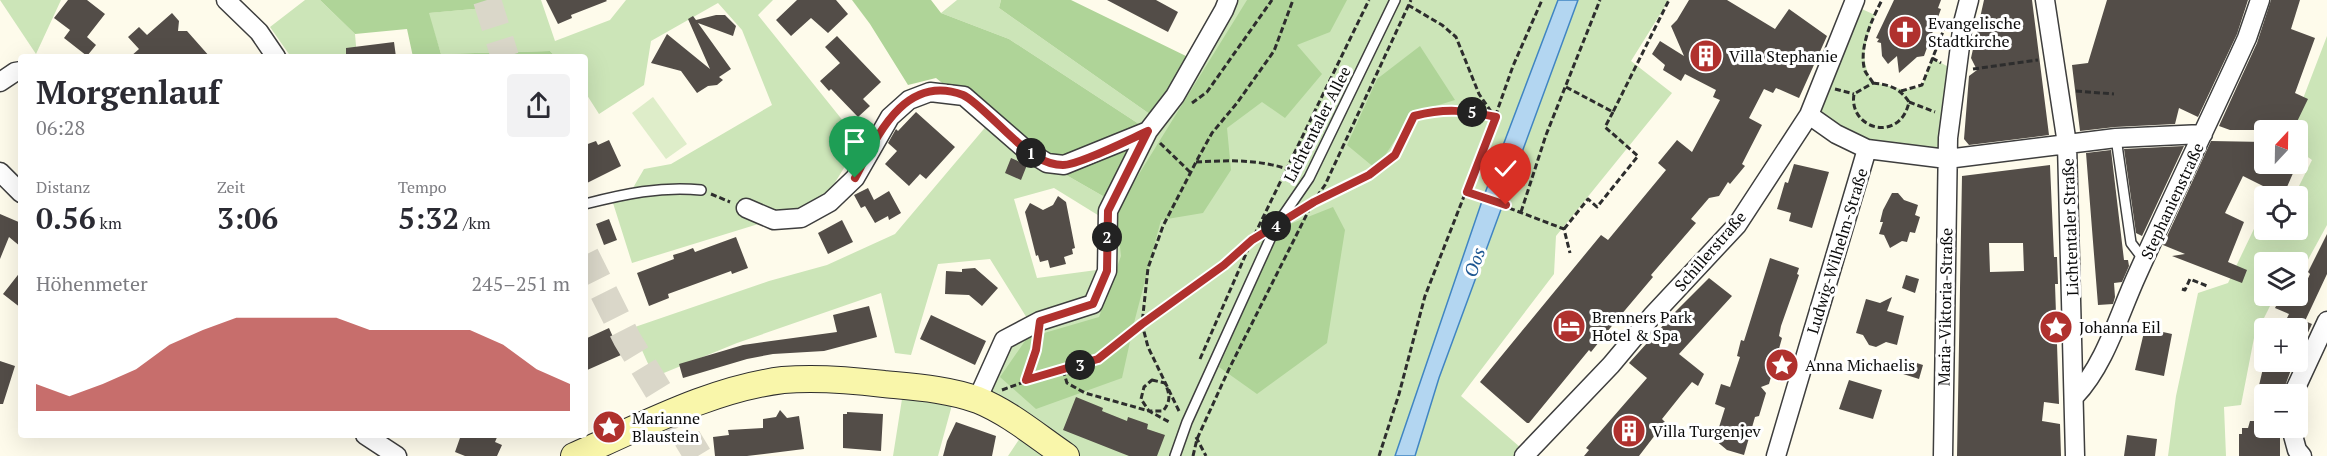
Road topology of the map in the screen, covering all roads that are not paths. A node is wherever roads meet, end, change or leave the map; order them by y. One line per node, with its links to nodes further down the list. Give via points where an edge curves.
1 (226, 0): 8 (street, via 259,32)
2 (1228, 0): 12 (street, via 1175,96)
3 (1395, 0): 34 (lane, Lichtentaler Allee, via 1309,178 1276,226)
4 (1855, 0): 11 (street, Schillerstraße)
5 (1968, 0): 17 (street, Maria-Viktoria-Straße)
6 (2045, 0): 15 (street, Lichtentaler Straße)
7 (2260, 0): 13 (street, Stephanienstraße)
8 (274, 54)
9 (18, 72): 10 (street)
10 (0, 82)
11 (1809, 115): 16 (street); 30 (street, Schillerstraße, via 1737,225)
12 (1148, 131): 22 (street, via 1064,165 1047,163 1026,150 964,96 930,92 909,100 890,117 855,178 830,202 801,218 774,220); 27 (street, via 1108,211 1107,271 1093,304 1040,321 1004,340)
13 (2203, 134): 14 (street); 23 (street, Stephanienstraße)
14 (2116, 138): 15 (street); 23 (lane, via 2131,243)
15 (2067, 144): 17 (street); 26 (street, Lichtentaler Straße)
16 (1867, 149): 17 (street); 35 (street, Ludwig-Wilhelm-Straße)
17 (1947, 159): 36 (street, Maria-Viktoria-Straße)
18 (0, 172): 19 (street)
19 (18, 190)
20 (701, 190): 21 (lane, via 630,193)
21 (588, 203)
22 (746, 208)
23 (2144, 260): 26 (street, Stephanienstraße, via 2101,358)
24 (2327, 321): 25 (street)
25 (2298, 384)
26 (2075, 396): 37 (street, Lichtentaler Straße)
27 (977, 400): 32 (main road, via 913,386 785,380 757,384 699,402); 33 (main road, via 1007,415)
28 (370, 438): 31 (street)
29 (2294, 438): 38 (street)
30 (1525, 454)
31 (397, 456)
32 (574, 456)
33 (1066, 456)
34 (1174, 456)
35 (1776, 456)
36 (1943, 456)
37 (2075, 456)
38 (2302, 456)

